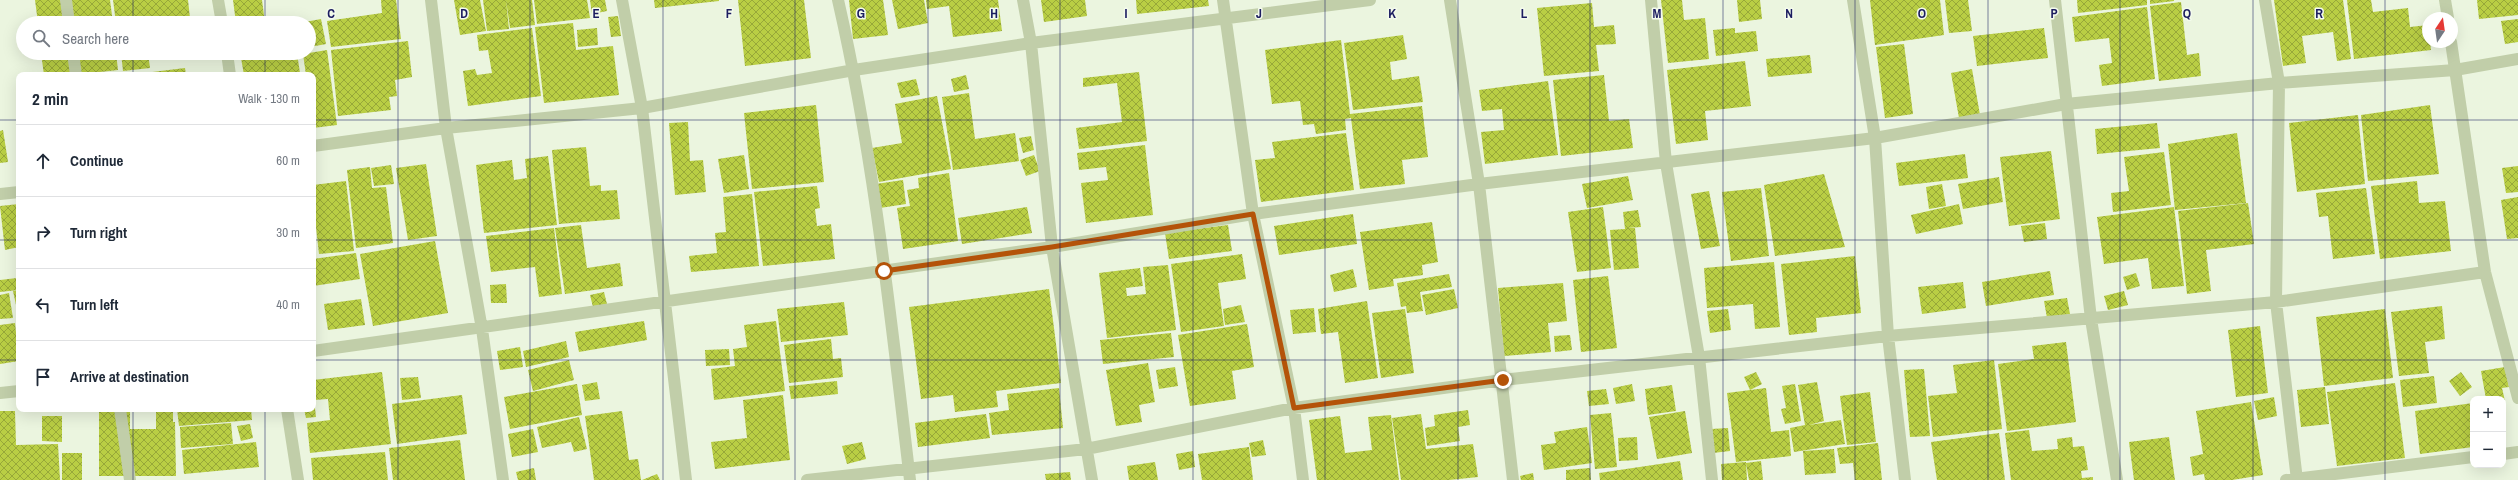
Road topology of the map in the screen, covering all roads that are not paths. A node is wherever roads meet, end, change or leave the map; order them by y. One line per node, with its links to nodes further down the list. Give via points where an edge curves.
1 (66, 0): 16 (street)
2 (218, 0): 17 (street)
3 (431, 0): 31 (street)
4 (622, 0): 30 (street)
5 (838, 0): 24 (street)
6 (1023, 0): 19 (street)
7 (1223, 0): 18 (street)
8 (1370, 0): 18 (street)
9 (1450, 0): 35 (street)
10 (1651, 0): 34 (street)
11 (1853, 0): 32 (street)
12 (2056, 0): 29 (street)
13 (2265, 0): 28 (street)
14 (2445, 0): 15 (street)
15 (2447, 12)
16 (68, 16)
17 (221, 16)
18 (1224, 19): 19 (street); 38 (street)
19 (1031, 43): 24 (street); 39 (street)
20 (2452, 48): 25 (street)
21 (2518, 59): 25 (street)
22 (74, 60): 26 (street)
23 (227, 60): 27 (street)
24 (854, 70): 30 (street); 40 (street)
25 (2455, 70): 28 (street); 41 (street)
26 (76, 72)
27 (229, 72)
28 (2279, 83): 29 (street); 43 (street)
29 (2066, 104): 32 (street); 44 (street)
30 (642, 108): 31 (street); 42 (street)
31 (446, 128): 33 (street); 45 (street)
32 (1875, 138): 34 (street); 46 (street)
33 (316, 146)
34 (1666, 163): 35 (street); 48 (street)
35 (1479, 184): 38 (street); 49 (street)
36 (16, 192): 37 (street)
37 (0, 194)
38 (1253, 214): 39 (street); 53 (street)
39 (1052, 247): 40 (street); 56 (street)
40 (884, 271): 42 (street); 60 (street)
41 (2485, 272): 43 (street); 52 (street)
42 (664, 302): 45 (street); 64 (street)
43 (2276, 302): 44 (street); 72 (street)
44 (2091, 319): 46 (street); 71 (street)
45 (482, 329): 47 (street); 63 (street)
46 (1888, 336): 48 (street); 70 (street)
47 (316, 351)
48 (1699, 357): 49 (street); 69 (street)
49 (1503, 380): 53 (street); 68 (street)
50 (16, 391): 51 (street)
51 (0, 393)
52 (2518, 398)
53 (1294, 408): 56 (street); 67 (street)
54 (120, 412): 61 (street)
55 (287, 412): 62 (street)
56 (1086, 449): 60 (street); 66 (street)
57 (2518, 452): 58 (street)
58 (2506, 454)
59 (2470, 457): 72 (street)
60 (909, 475): 65 (street)
61 (130, 480)
62 (298, 480)
63 (503, 480)
64 (686, 480)
65 (806, 480)
66 (1092, 480)
67 (1303, 480)
68 (1513, 480)
69 (1712, 480)
70 (1905, 480)
71 (2117, 480)
72 (2293, 480)

